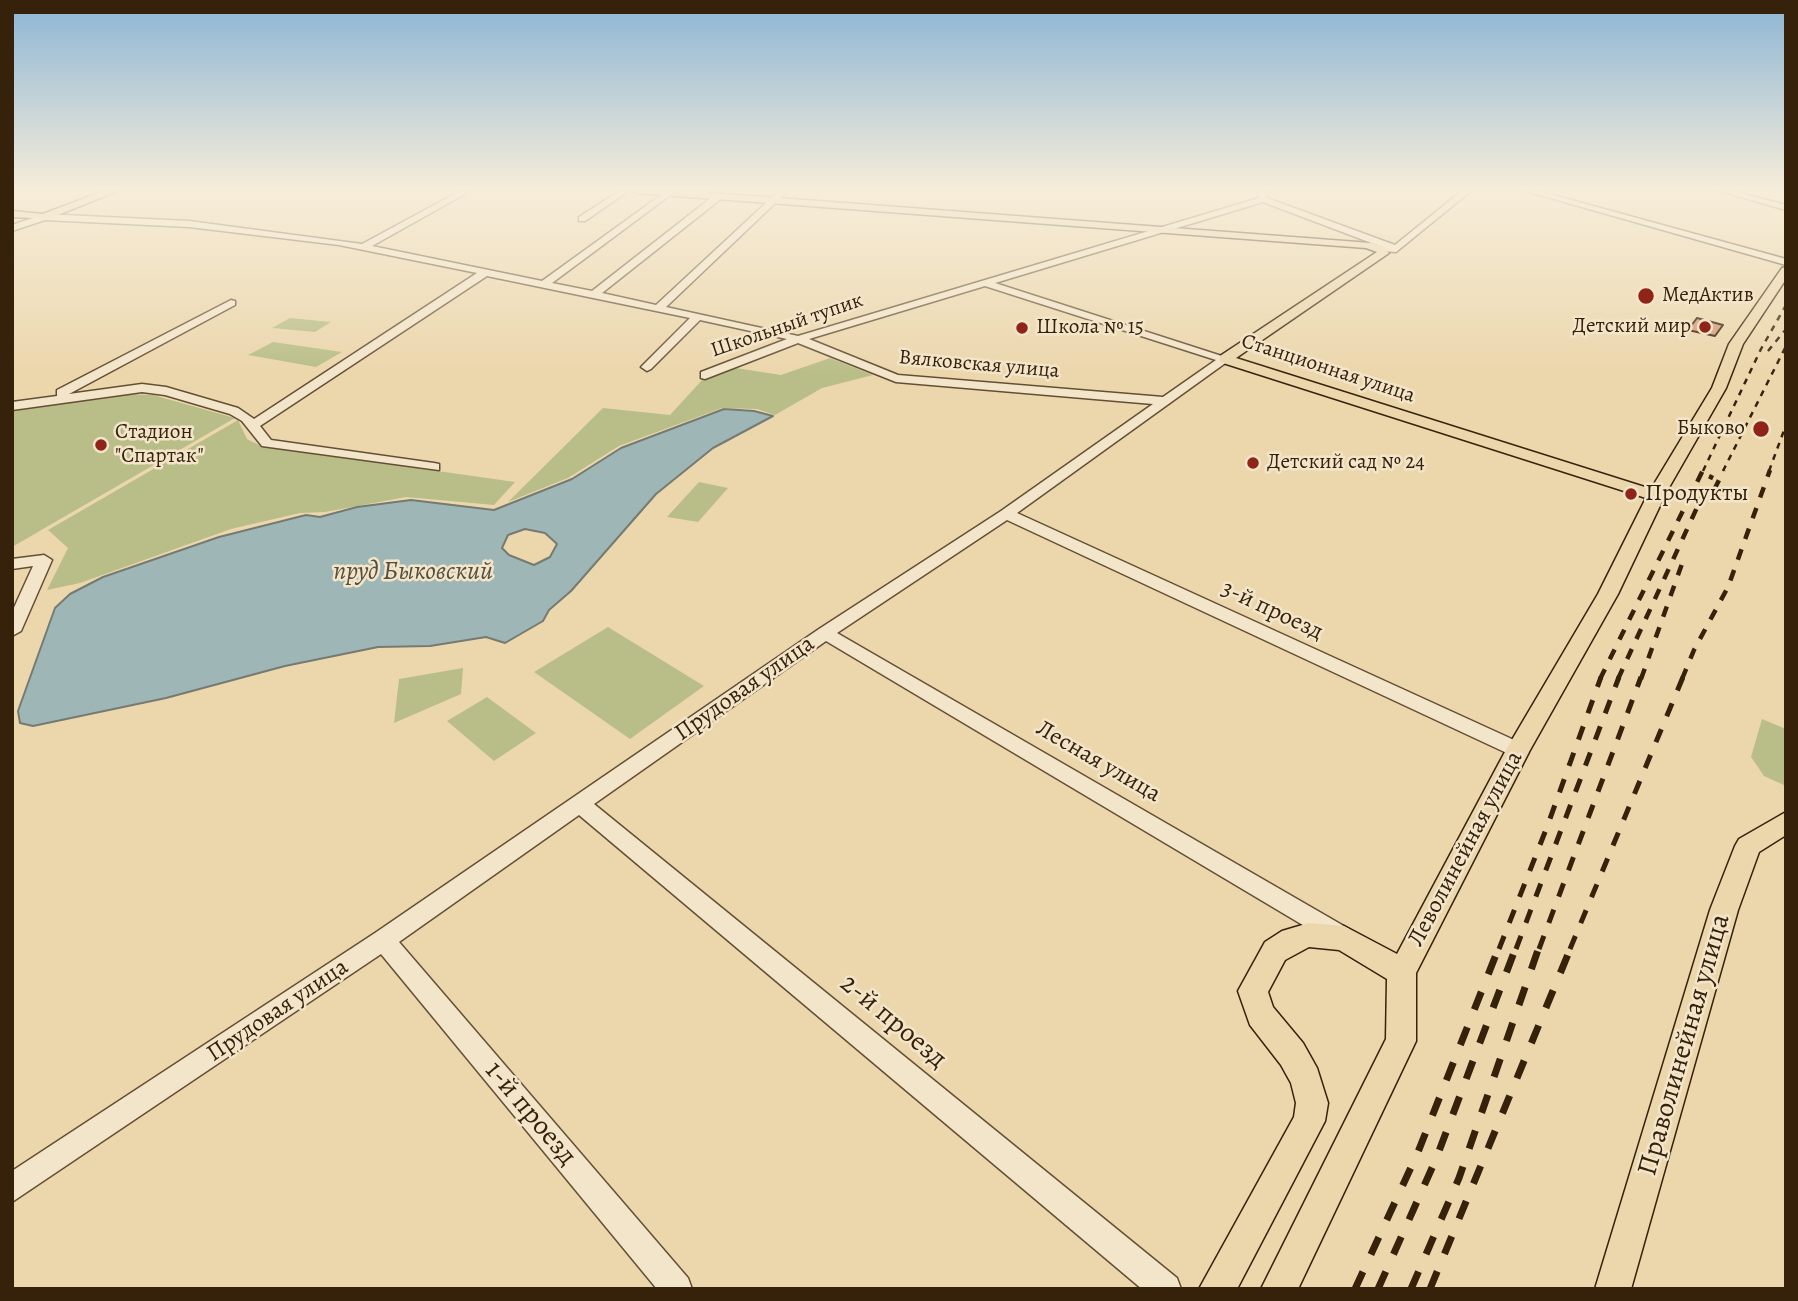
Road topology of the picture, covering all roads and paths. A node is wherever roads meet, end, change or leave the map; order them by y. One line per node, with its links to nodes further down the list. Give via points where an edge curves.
1 (388, 251): 10 (street, Вялковская улица)
2 (590, 251): 11 (street)
3 (650, 251): 13 (street)
4 (720, 251): 15 (street)
5 (1097, 251): 12 (street, Школьный тупик)
6 (1381, 251): 18 (main road, Прудовая улица)
7 (1745, 251): 8 (street)
8 (1786, 262)
9 (1786, 270): 26 (main road, Леволинейная улица, via 1736,344 1719,388)
10 (487, 271): 11 (street, Вялковская улица); 24 (street)
11 (546, 283): 13 (street, Вялковская улица)
12 (986, 283): 17 (street, Школьный тупик); 18 (street, Станционная улица)
13 (595, 294): 15 (street, Вялковская улица)
14 (231, 303): 21 (street)
15 (659, 308): 16 (street, Вялковская улица)
16 (698, 316): 17 (street, Вялковская улица); 19 (street, Школьный тупик)
17 (798, 339): 20 (street, Школьный тупик); 22 (street, Вялковская улица, via 896,378)
18 (1225, 359): 22 (street, Прудовая улица); 26 (main road, Станционная улица)
19 (647, 367)
20 (705, 375)
21 (50, 398): 23 (street); 24 (street, via 142,388 166,391 234,411)
22 (1163, 401): 27 (street, Прудовая улица)
23 (12, 406)
24 (253, 425): 25 (street, via 267,443)
25 (434, 467)
26 (1656, 496): 31 (main road, Леволинейная улица, via 1608,594)
27 (1006, 514): 30 (street, Прудовая улица); 31 (street, 3-й проезд)
28 (12, 564): 29 (street, via 44,560)
29 (12, 631)
30 (825, 634): 32 (street, Прудовая улица); 34 (street, Лесная улица)
31 (1518, 750): 36 (main road, Леволинейная улица)
32 (580, 804): 35 (street, Прудовая улица); 39 (street, 2-й проезд)
33 (1786, 822): 42 (main road, Праволинейная улица, via 1748,846 1724,910)
34 (1344, 938): 36 (main road, Леволинейная улица); 40 (main road, Леволинейная улица, via 1309,935 1292,940 1275,950 1253,991 1261,1015 1306,1079 1312,1103 1308,1121)
35 (383, 940): 37 (street, Прудовая улица); 38 (street, 1-й проезд)
36 (1402, 972): 41 (main road, via 1401,1041)
37 (12, 1188)
38 (677, 1289)
39 (1166, 1289)
40 (1217, 1289)
41 (1279, 1289)
42 (1613, 1289)

